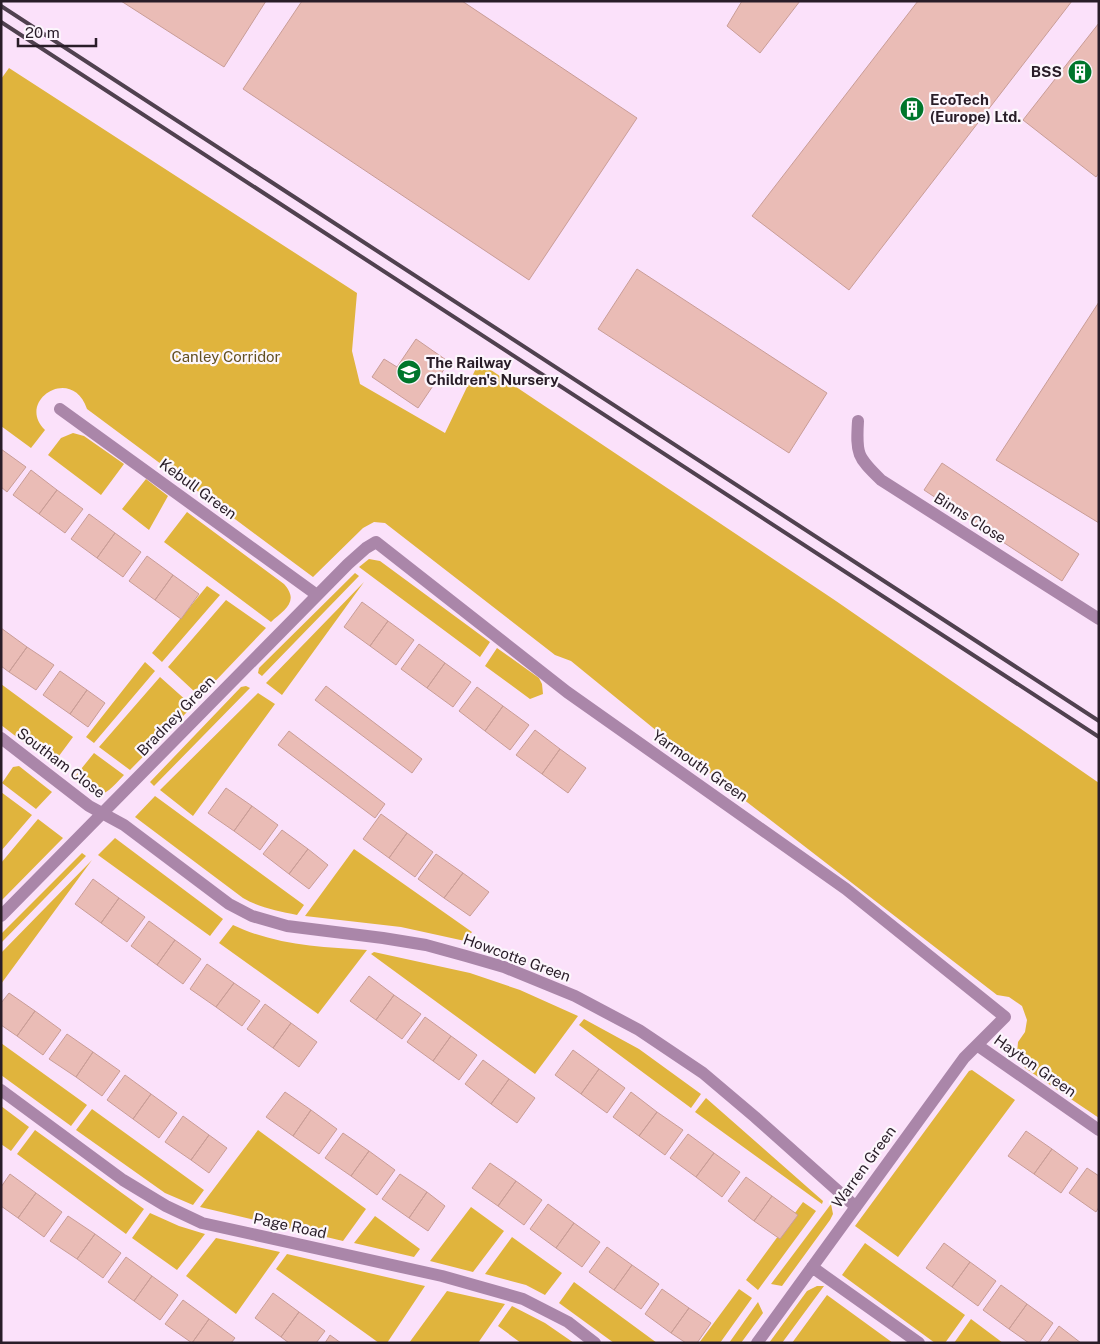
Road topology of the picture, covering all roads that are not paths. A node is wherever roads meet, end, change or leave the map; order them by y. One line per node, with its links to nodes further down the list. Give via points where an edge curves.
1 (60, 409): 4 (street, Kebull Green)
2 (858, 421): 5 (street, Binns Close, via 857,445 863,462 881,480)
3 (376, 542): 4 (street, Bradney Green, via 359,553); 9 (street, Yarmouth Green, via 567,692 846,889)
4 (317, 595): 7 (street, Bradney Green)
5 (1099, 619)
6 (1, 738): 7 (street, Southam Close)
7 (102, 814): 8 (street, Bradney Green); 13 (street, Howcotte Green, via 124,825 229,904 252,916 287,926 426,945 504,967 605,1011 703,1072)
8 (1, 916)
9 (1005, 1017): 10 (street, Warren Green)
10 (977, 1045): 12 (street, Hayton Green); 13 (street, Warren Green, via 964,1058)
11 (1, 1090): 15 (street, Page Road, via 123,1180 202,1223 442,1276 523,1298 568,1322)
12 (1099, 1130)
13 (856, 1206): 14 (street, Warren Green)
14 (812, 1267): 16 (street, Warren Green); 17 (street)
15 (596, 1343)
16 (757, 1343)
17 (919, 1343)

